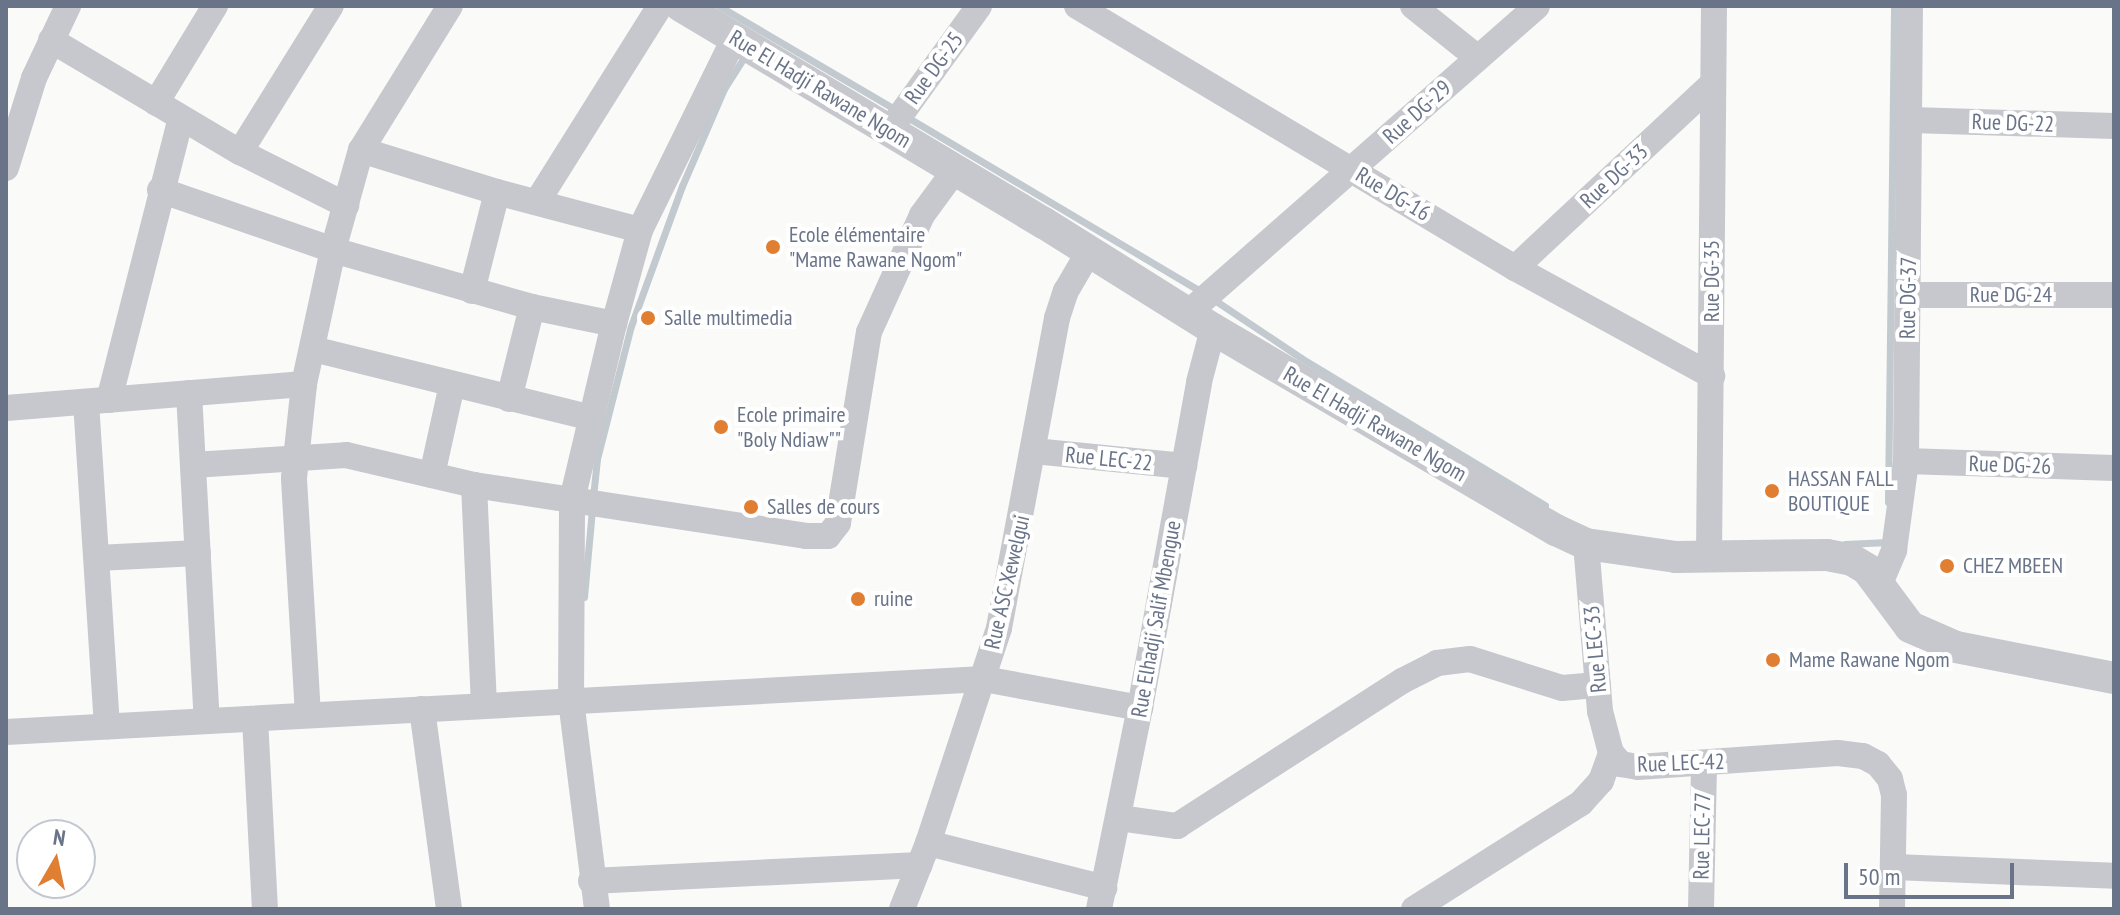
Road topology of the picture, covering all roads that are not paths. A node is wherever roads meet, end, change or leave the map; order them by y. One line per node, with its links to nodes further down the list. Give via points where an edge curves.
1 (68, 6): 14 (street)
2 (215, 6): 17 (street)
3 (450, 6): 22 (street)
4 (660, 6): 29 (street)
5 (681, 6): 13 (street, Rue El Hadji Rawane Ngom)
6 (979, 6): 21 (street, Rue DG-25)
7 (1077, 6): 26 (street, Rue DG-16)
8 (1413, 6): 15 (street)
9 (1537, 6): 15 (street, Rue DG-29)
10 (1714, 6): 16 (street, Rue DG-35)
11 (1910, 6): 19 (street, Rue DG-37)
12 (329, 7): 23 (street)
13 (735, 37): 21 (street, Rue El Hadji Rawane Ngom); 31 (street)
14 (51, 40): 17 (street); 24 (street)
15 (1478, 58): 26 (street, Rue DG-29)
16 (1712, 84): 34 (street, Rue DG-33); 42 (street, Rue DG-35)
17 (156, 103): 18 (street)
18 (181, 118): 23 (street); 27 (street)
19 (1911, 120): 20 (street, Rue DG-22); 36 (street, Rue DG-37)
20 (2114, 126)
21 (889, 131): 25 (street, Rue El Hadji Rawane Ngom)
22 (361, 150): 28 (street); 30 (street)
23 (240, 152): 30 (street)
24 (6, 168)
25 (955, 170): 33 (street, Rue El Hadji Rawane Ngom); 58 (street, via 922,215 869,332 838,523 828,536)
26 (1352, 170): 34 (street, Rue DG-16); 39 (street, Rue DG-29)
27 (160, 190): 32 (street); 47 (street)
28 (497, 192): 29 (street); 35 (street)
29 (537, 202): 31 (street)
30 (346, 205): 32 (street)
31 (640, 230): 40 (street)
32 (333, 250): 35 (street); 41 (street)
33 (1090, 250): 39 (street, Rue El Hadji Rawane Ngom); 50 (street, Rue ASC Xewelgui, via 1057,318)
34 (1515, 268): 42 (street, Rue DG-16)
35 (472, 291): 38 (street)
36 (1908, 295): 37 (street, Rue DG-24); 52 (street, Rue DG-37)
37 (2114, 295)
38 (532, 307): 40 (street); 46 (street)
39 (1201, 320): 54 (street, Rue Elhadji Salif Mbengue, via 1199,382); 59 (street, Rue El Hadji Rawane Ngom)
40 (614, 324): 49 (street)
41 (313, 349): 43 (street); 44 (street)
42 (1712, 376): 61 (street, Rue DG-35)
43 (304, 384): 45 (street); 51 (street)
44 (452, 385): 46 (street); 56 (street)
45 (189, 393): 47 (street); 53 (street)
46 (509, 399): 49 (street)
47 (97, 401): 48 (street); 62 (street)
48 (6, 408)
49 (592, 418): 58 (street)
50 (1034, 451): 54 (street, Rue LEC-22); 65 (street, Rue ASC Xewelgui, via 1010,586)
51 (295, 456): 53 (street); 56 (street, via 346,455); 71 (street)
52 (1906, 461): 55 (street, Rue DG-26); 63 (street, Rue DG-37, via 1894,550)
53 (193, 465): 60 (street)
54 (1184, 466): 69 (street, Rue Elhadji Salif Mbengue)
55 (2114, 468)
56 (432, 475): 57 (street)
57 (474, 485): 58 (street); 68 (street)
58 (572, 500): 67 (street)
59 (1586, 544): 61 (street, Rue El Hadji Rawane Ngom, via 1676,557); 66 (street, Rue LEC-33)
60 (198, 553): 62 (street); 73 (street)
61 (1709, 556): 63 (street, Rue El Hadji Rawane Ngom, via 1827,555 1860,565)
62 (97, 558): 74 (street)
63 (1879, 586): 64 (street, Rue El Hadji Rawane Ngom, via 1910,627 1956,647)
64 (2114, 678)
65 (984, 679): 67 (street); 69 (street); 79 (street, Rue ASC Xewelgui)
66 (1598, 685): 76 (street, Rue LEC-33, via 1604,739); 78 (street, via 1562,688 1470,659 1437,663 1177,826)
67 (571, 701): 68 (street); 83 (street)
68 (484, 706): 70 (street)
69 (1140, 708): 78 (street, Rue Elhadji Salif Mbengue)
70 (422, 709): 71 (street); 85 (street)
71 (308, 715): 72 (street)
72 (255, 719): 73 (street); 84 (street)
73 (207, 721): 74 (street)
74 (107, 726): 75 (street)
75 (6, 732)
76 (1611, 753): 77 (street, Rue LEC-42, via 1621,764 1638,767); 87 (street, Rue LEC-42, via 1601,781 1581,803)
77 (1704, 763): 80 (street, Rue LEC-42, via 1838,753 1878,764 1894,795); 88 (street, Rue LEC-77)
78 (1119, 818): 82 (street, Rue Elhadji Salif Mbengue)
79 (924, 854): 82 (street); 83 (street); 86 (street, Rue ASC Xewelgui)
80 (1894, 867): 81 (street); 89 (street)
81 (2114, 876)
82 (1102, 899)
83 (588, 901)
84 (265, 909)
85 (449, 909)
86 (902, 909)
87 (1414, 909)
88 (1701, 909)
89 (1892, 909)

